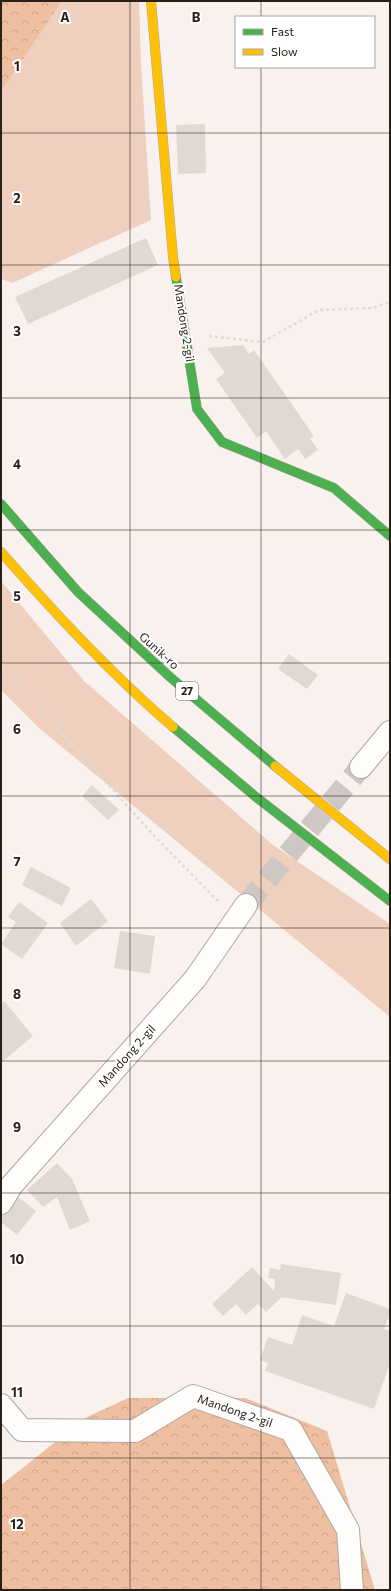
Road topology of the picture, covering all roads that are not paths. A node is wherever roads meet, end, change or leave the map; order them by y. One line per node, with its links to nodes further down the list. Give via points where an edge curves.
1 (151, 1): 3 (main road, Mandong 2-gil, via 173,257 197,409 222,442 334,488)
2 (1, 504): 7 (main road, Gunik-ro / 27, via 78,592 170,677)
3 (390, 536)
4 (1, 552): 8 (main road, via 58,617 153,710 256,797)
5 (390, 732): 6 (street)
6 (361, 767)
7 (390, 859)
8 (390, 901)
9 (241, 912): 10 (street, Mandong 2-gil, via 195,979 11,1186)
10 (1, 1203)
11 (1, 1405): 12 (street, Mandong 2-gil, via 22,1430 135,1431 193,1396 291,1430 348,1530)
12 (352, 1590)

